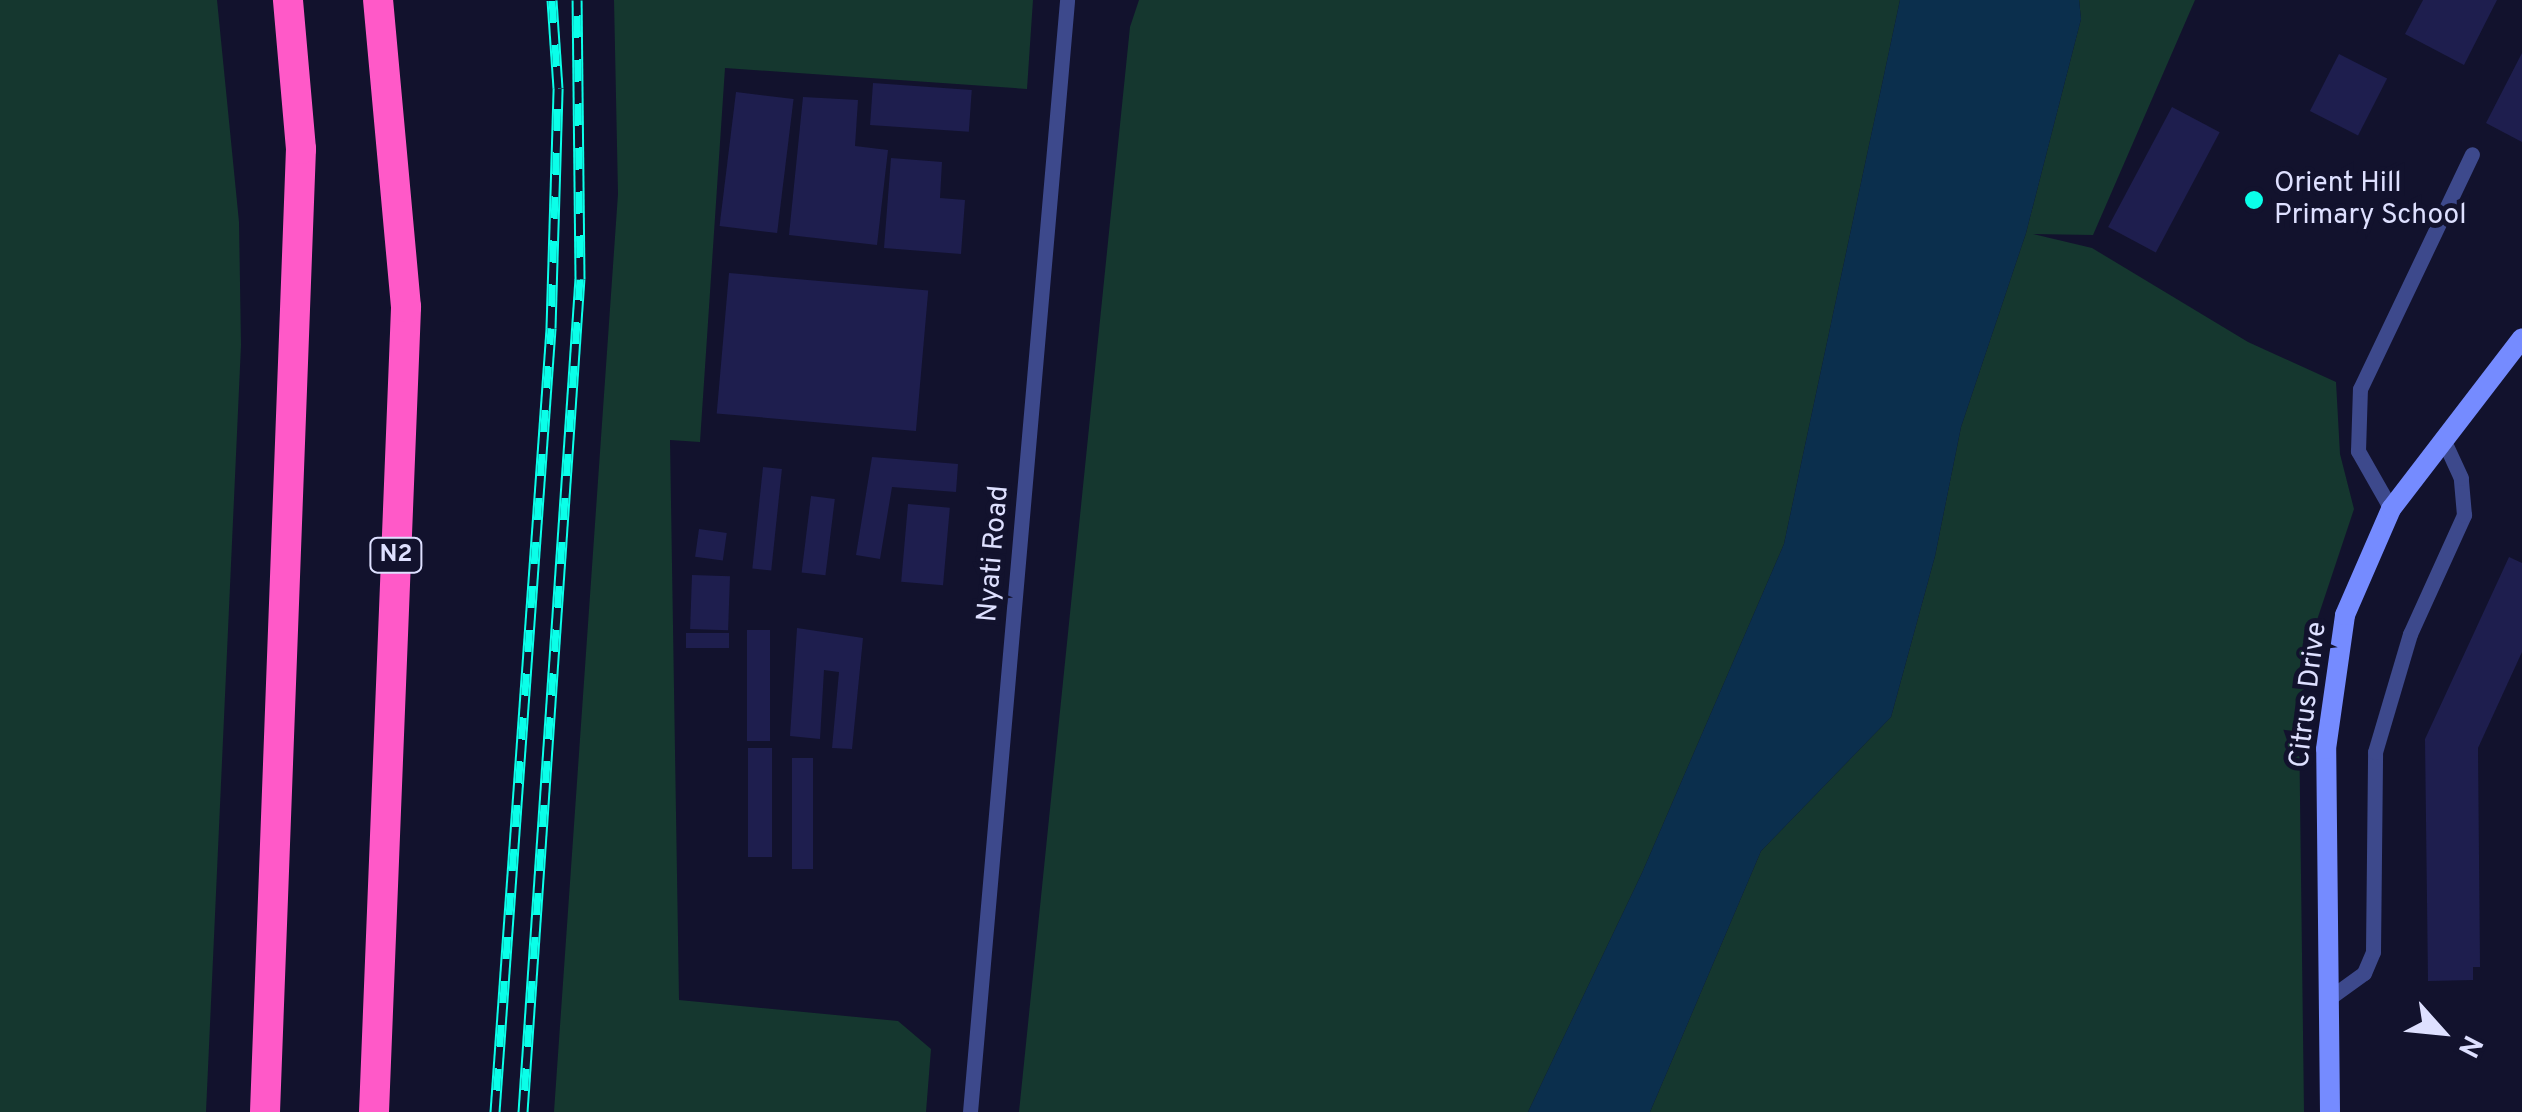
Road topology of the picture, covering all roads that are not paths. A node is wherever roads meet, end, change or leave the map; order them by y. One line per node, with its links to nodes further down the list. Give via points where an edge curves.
1 (288, 0): 9 (highway, via 301,148)
2 (378, 0): 10 (highway, N2, via 406,307)
3 (1067, 0): 11 (lane, Nyati Road)
4 (2472, 154): 7 (lane, via 2360,389 2358,450)
5 (2522, 338): 6 (street, Citrus Drive)
6 (2443, 440): 7 (street, Citrus Drive); 8 (lane, via 2460,478 2464,515 2410,634 2375,752 2372,952 2364,973)
7 (2391, 508): 8 (street, Citrus Drive, via 2368,551 2337,648 2326,750)
8 (2328, 999): 12 (street, Citrus Drive)
9 (265, 1112)
10 (374, 1112)
11 (970, 1112)
12 (2330, 1112)

